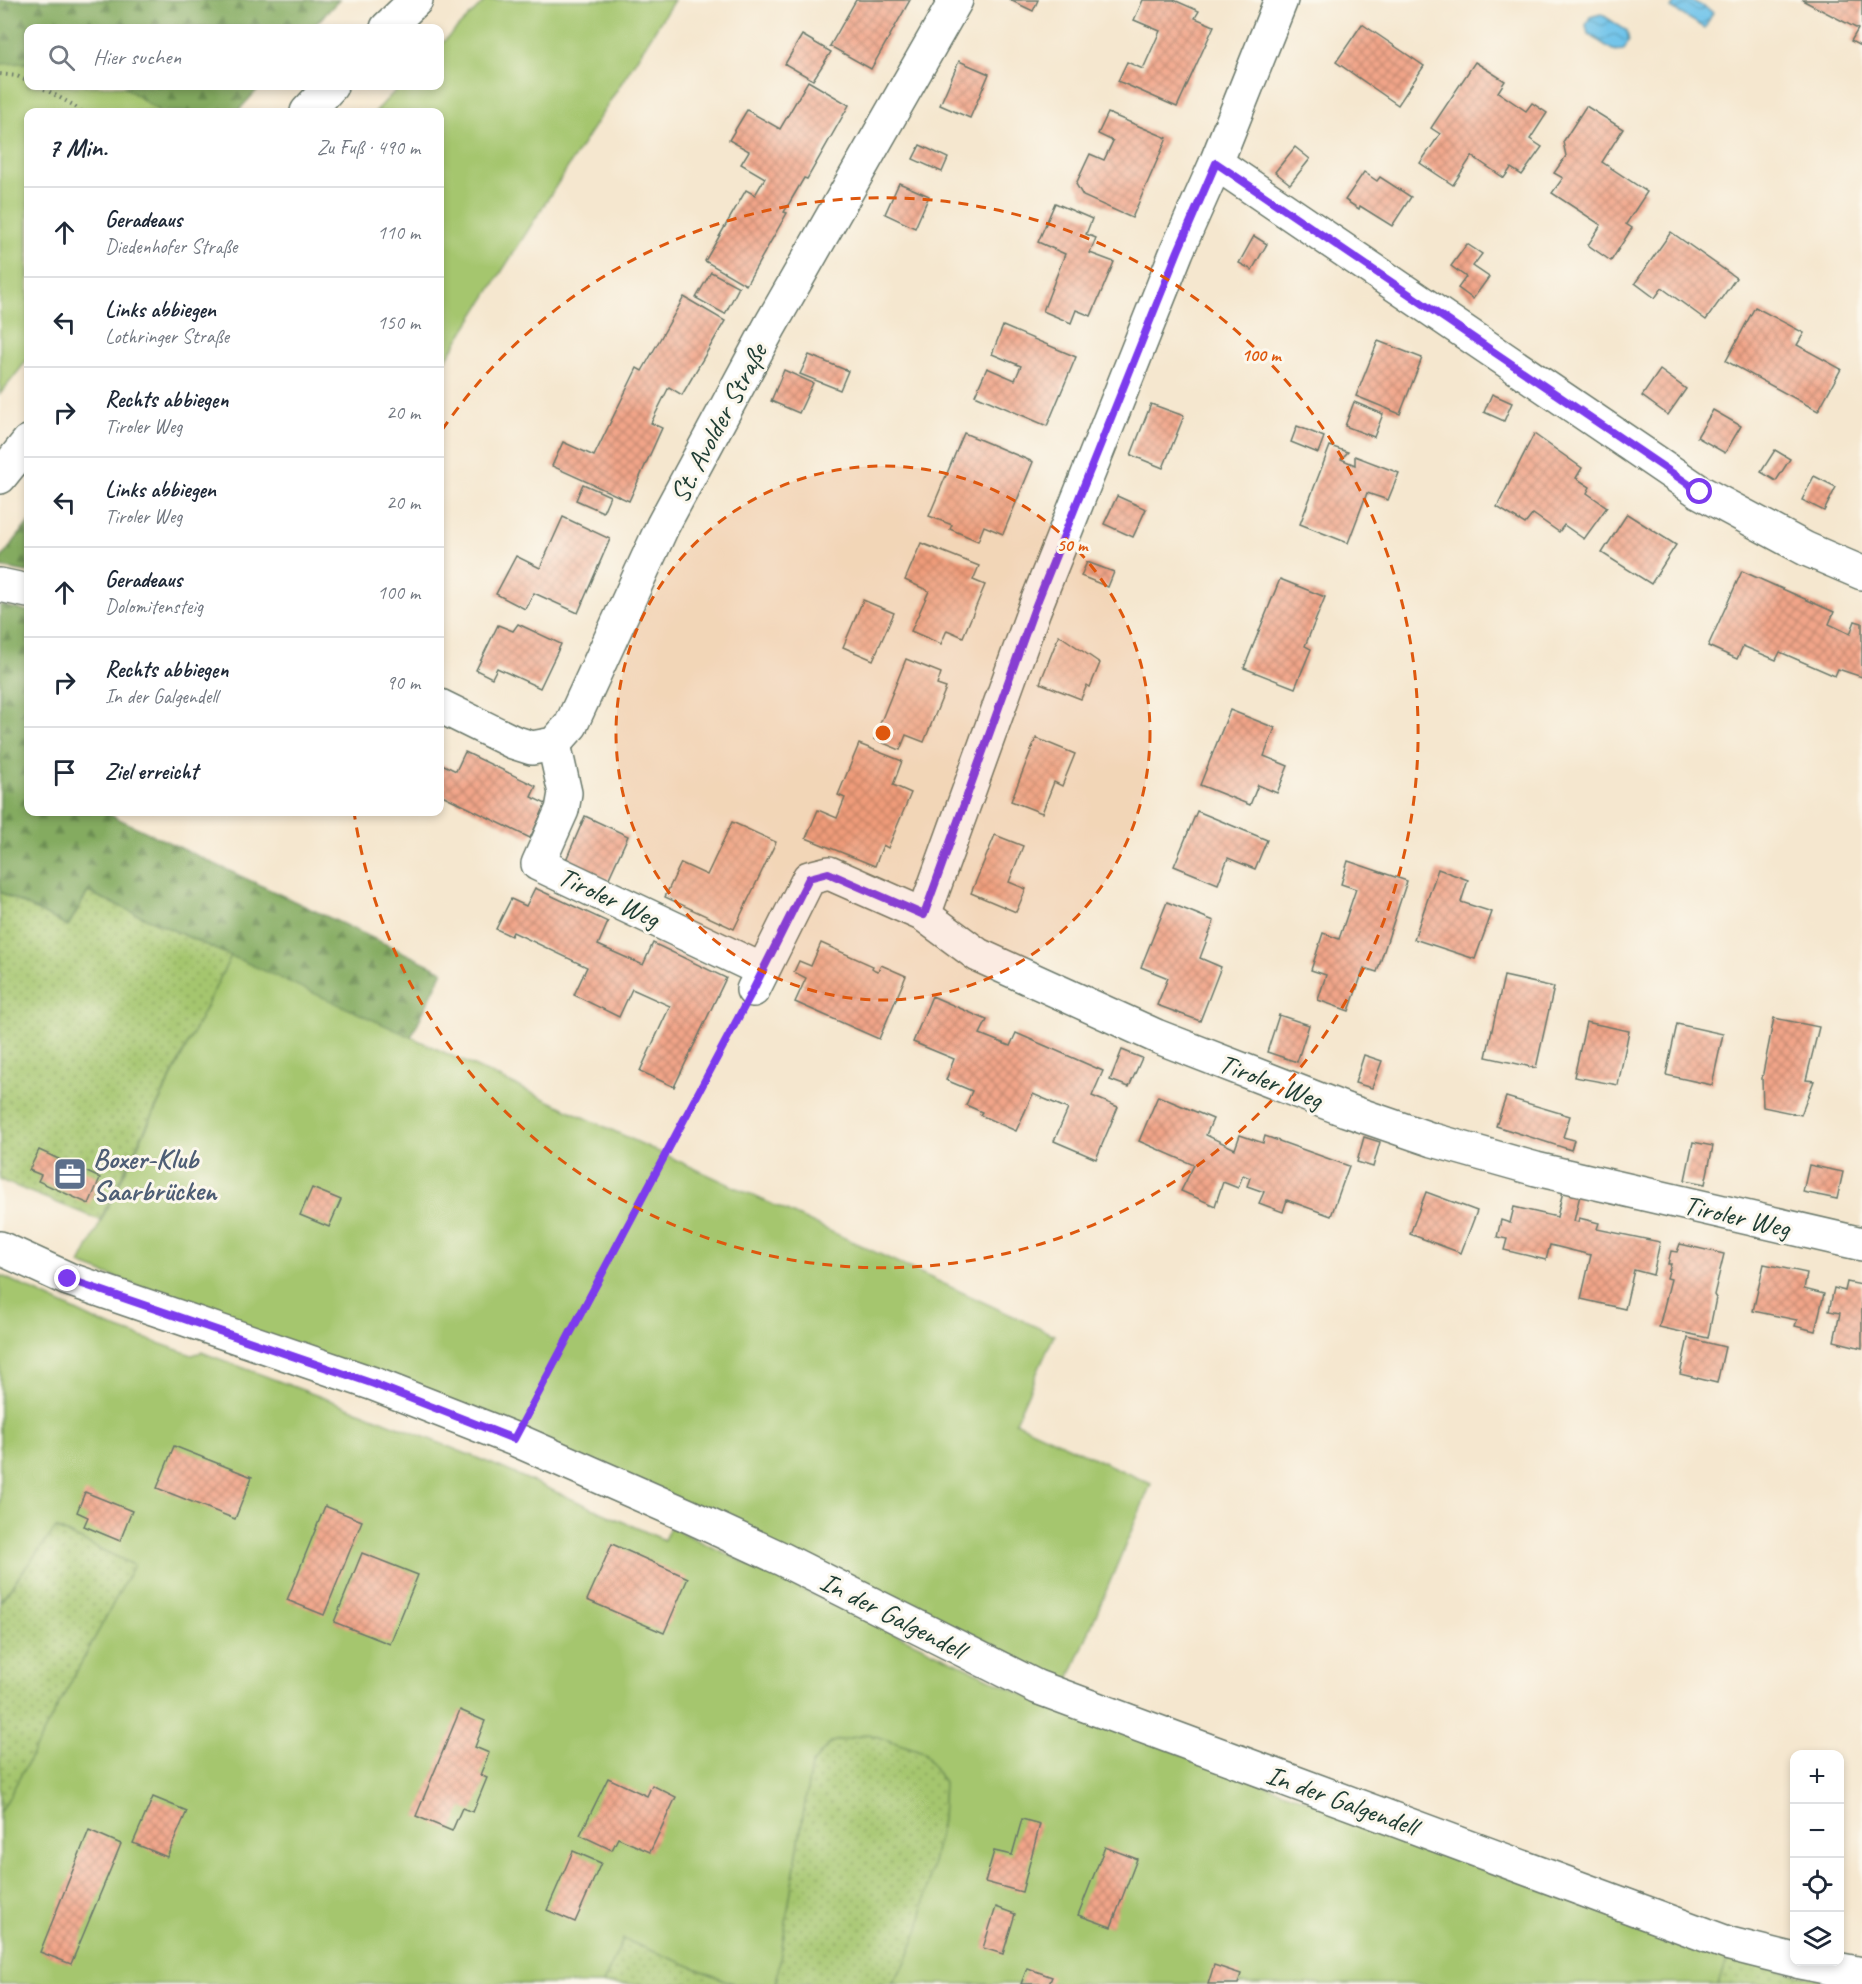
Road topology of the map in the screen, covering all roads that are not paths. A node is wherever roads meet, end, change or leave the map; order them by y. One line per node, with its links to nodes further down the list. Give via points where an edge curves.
1 (416, 0): 4 (street)
2 (956, 0): 14 (street, St. Avolder Straße, via 749,362 663,525 571,725)
3 (1276, 2): 7 (street)
4 (391, 24)
5 (327, 90): 6 (street)
6 (311, 108)
7 (1216, 163): 10 (street, via 1700,492 1806,549); 15 (street, via 1034,610)
8 (24, 447): 9 (street)
9 (0, 477)
10 (1862, 573)
11 (0, 585): 12 (street)
12 (24, 590)
13 (444, 708): 14 (street, via 513,742 532,748)
14 (554, 744): 15 (street, Tiroler Weg, via 565,793 562,810 538,864 758,980 809,878 828,873)
15 (924, 915): 16 (street, Tiroler Weg, via 978,955 1156,1036 1346,1110 1536,1169)
16 (1862, 1244)
17 (0, 1248): 18 (street, In der Galgendell, via 68,1279 374,1384 514,1439 761,1550 1037,1687 1730,1944)
18 (1790, 1959)
19 (1821, 1966): 20 (street)
20 (1862, 1974)

